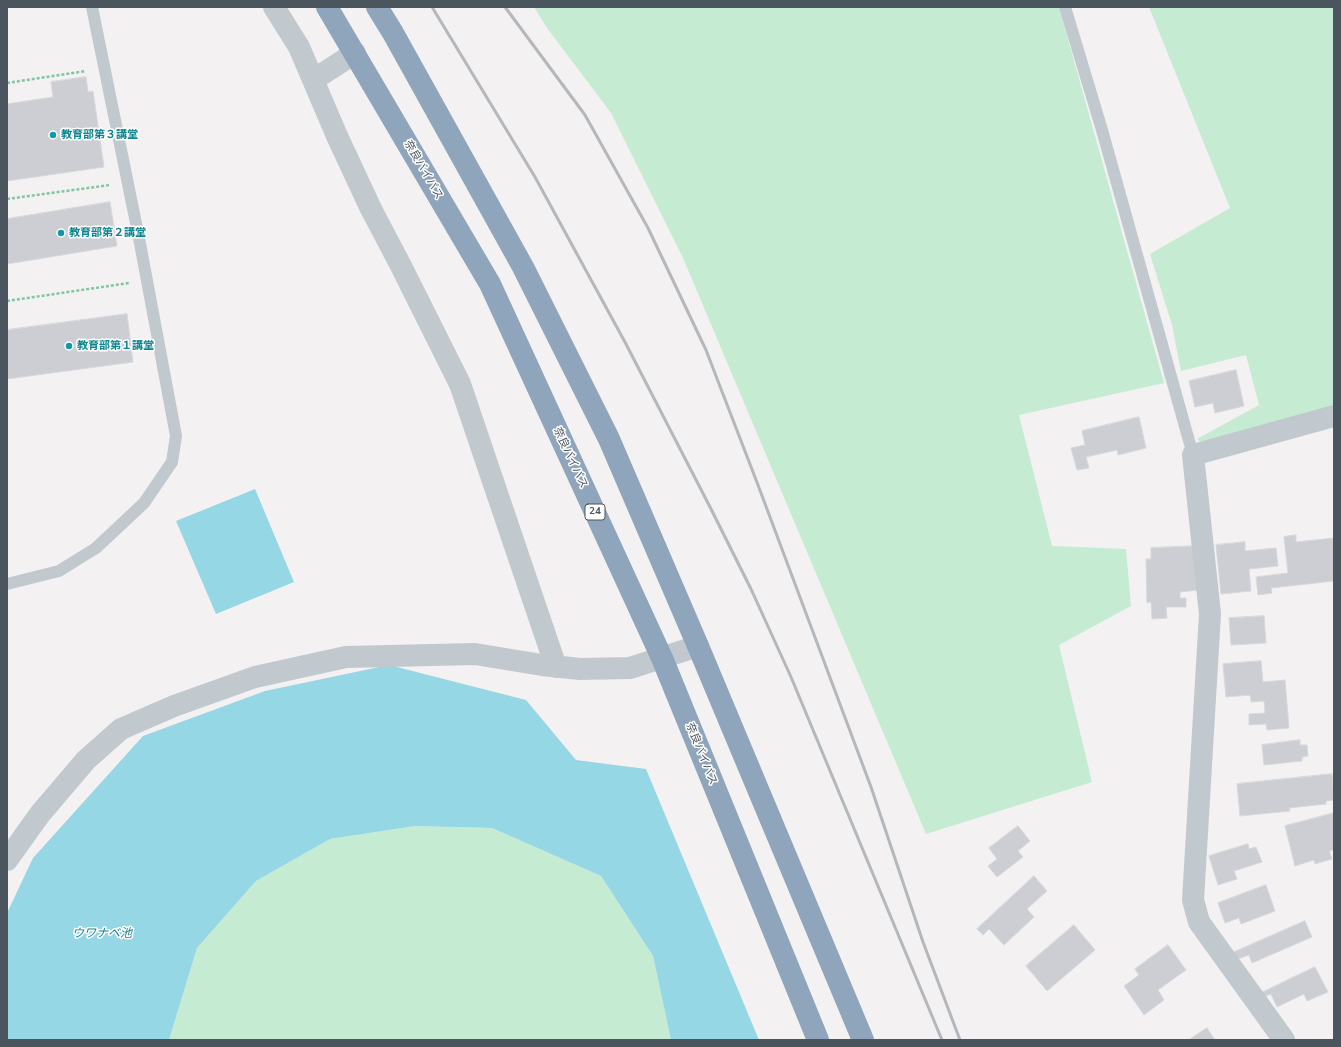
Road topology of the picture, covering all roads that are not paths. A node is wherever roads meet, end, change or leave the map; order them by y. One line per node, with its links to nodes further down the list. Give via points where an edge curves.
1 (92, 7): 10 (lane, via 176,436 172,462 144,504 96,548 59,571)
2 (274, 7): 7 (street, via 299,47)
3 (328, 7): 6 (highway, 奈良バイパス / 24)
4 (377, 7): 11 (highway, via 523,267 609,440)
5 (1065, 7): 9 (lane)
6 (355, 53): 7 (street); 12 (highway, 奈良バイパス / 24, via 490,284)
7 (313, 80): 13 (street, via 371,209 460,384)
8 (1334, 416): 9 (street)
9 (1193, 455): 17 (street, via 1210,614 1193,900 1199,922)
10 (7, 584)
11 (698, 646): 12 (street); 16 (highway)
12 (662, 658): 13 (street, via 630,668 580,669); 15 (highway, 奈良バイパス / 24)
13 (556, 666): 14 (street, via 475,654 353,657 255,676 121,729 86,760 40,814)
14 (7, 860)
15 (818, 1040)
16 (863, 1040)
17 (1284, 1040)

